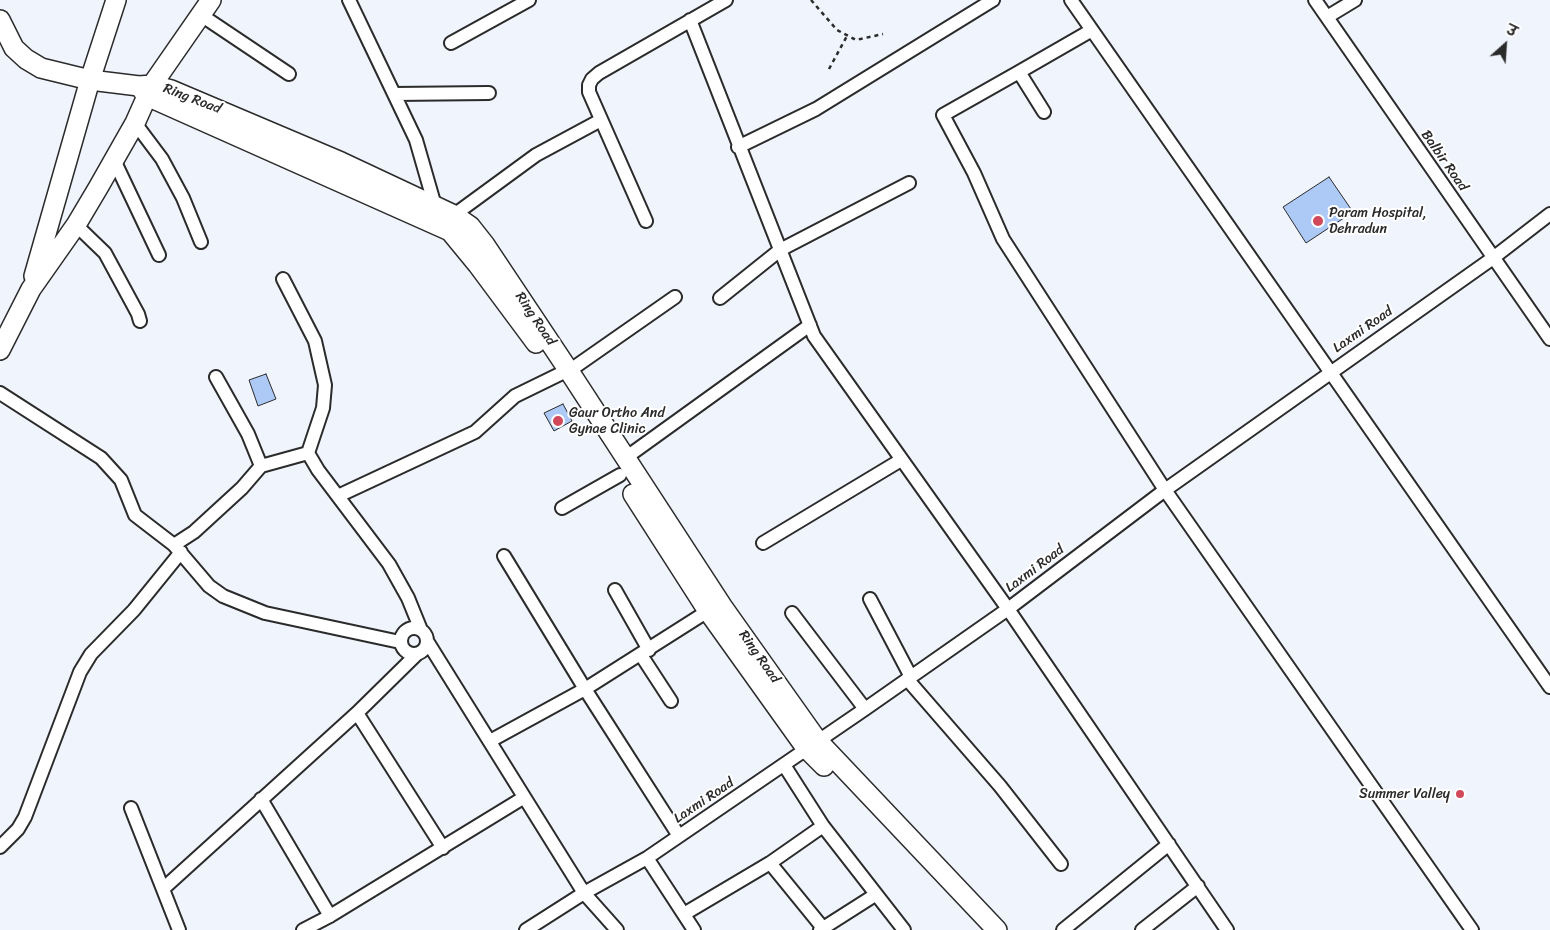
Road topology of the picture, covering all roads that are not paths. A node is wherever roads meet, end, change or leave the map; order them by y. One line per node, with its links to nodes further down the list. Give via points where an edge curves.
1 (116, 0): 17 (street)
2 (348, 0): 20 (street)
3 (529, 0): 14 (street)
4 (726, 0): 12 (street)
5 (993, 0): 24 (street, via 816,109)
6 (1072, 0): 13 (street)
7 (1315, 0): 10 (street, Balbir Road)
8 (1355, 0): 10 (street)
9 (206, 7): 16 (street); 18 (street)
10 (1327, 17): 35 (street, Balbir Road)
11 (0, 20): 17 (street, via 14,48 26,59 50,71)
12 (690, 20): 22 (street, via 592,78 589,92); 24 (street)
13 (1092, 30): 15 (street); 45 (street)
14 (451, 43)
15 (1019, 72): 21 (street); 52 (street, via 943,115 974,172 1003,239)
16 (289, 74)
17 (90, 80): 18 (street); 37 (street)
18 (146, 89): 23 (street); 27 (street, Ring Road, via 187,96); 44 (street, Ring Road, via 450,231)
19 (489, 93): 20 (street)
20 (394, 94): 27 (street, via 416,140)
21 (1044, 112)
22 (601, 120): 29 (street, via 536,155); 30 (street)
23 (135, 123): 25 (street); 32 (street, via 162,159)
24 (738, 147): 33 (street)
25 (114, 160): 31 (street); 34 (street)
26 (909, 183): 33 (street)
27 (435, 206): 29 (street, Ring Road)
28 (1550, 214): 35 (street, Laxmi Road)
29 (454, 215): 44 (street, Ring Road, via 470,226 485,244)
30 (646, 221)
31 (76, 225): 37 (street); 40 (street, via 105,253)
32 (201, 242)
33 (780, 250): 39 (street); 41 (street)
34 (160, 255)
35 (1493, 258): 42 (street, Balbir Road); 45 (street, Laxmi Road)
36 (284, 279): 48 (street, via 316,341 325,385 323,408)
37 (31, 289): 43 (street)
38 (675, 297): 44 (street)
39 (720, 298)
40 (140, 321)
41 (810, 325): 49 (street, via 814,336); 51 (street)
42 (1550, 339)
43 (0, 350)
44 (564, 372): 51 (street, Ring Road); 53 (street, via 515,396 475,432)
45 (1329, 372): 52 (street, Laxmi Road); 68 (street)
46 (216, 377): 50 (street, via 248,434)
47 (0, 393): 56 (street, via 100,458 121,480 135,515)
48 (308, 453): 50 (street); 53 (street)
49 (901, 460): 55 (street); 60 (street)
50 (261, 466): 56 (street)
51 (622, 467): 54 (street); 61 (street, Ring Road); 74 (street, Ring Road, via 722,606)
52 (1165, 490): 60 (street, Laxmi Road); 105 (street)
53 (338, 496): 63 (street, via 401,583)
54 (562, 508)
55 (763, 543)
56 (178, 548): 64 (street, via 209,586 236,603 266,613); 82 (street, via 134,610 91,654 80,672 25,817)
57 (504, 556): 69 (street)
58 (615, 590): 65 (street)
59 (870, 599): 67 (street)
60 (1008, 608): 67 (street, Laxmi Road); 81 (street)
61 (708, 611): 65 (street); 74 (street, Ring Road)
62 (792, 612): 71 (street)
63 (424, 635): 64 (street, via 409,629); 66 (street, via 425,648); 73 (street)
64 (400, 642): 66 (street, via 404,650)
65 (645, 652): 69 (street); 70 (street)
66 (417, 654): 72 (street)
67 (909, 678): 71 (street, Laxmi Road); 86 (street)
68 (1550, 687)
69 (585, 689): 73 (street); 80 (street)
70 (671, 701)
71 (865, 709): 74 (street, Laxmi Road)
72 (357, 713): 77 (street); 83 (street)
73 (490, 741): 76 (street)
74 (812, 744): 75 (street, Laxmi Road); 100 (street, Ring Road); 101 (street, Ring Road)
75 (784, 765): 79 (street); 80 (street, Laxmi Road)
76 (523, 798): 83 (street); 89 (street)
77 (260, 799): 88 (street); 92 (street)
78 (131, 808): 88 (street)
79 (823, 826): 85 (street); 90 (street)
80 (679, 836): 84 (street, Laxmi Road)
81 (1169, 844): 87 (street); 102 (street)
82 (0, 847)
83 (443, 848): 92 (street)
84 (647, 858): 89 (street, Laxmi Road); 91 (street)
85 (770, 863): 91 (street); 93 (street)
86 (1061, 864)
87 (1198, 886): 103 (street); 104 (street)
88 (164, 888): 94 (street)
89 (584, 893): 96 (street, Laxmi Road); 97 (street)
90 (874, 895): 93 (street); 99 (street)
91 (684, 914): 98 (street)
92 (330, 916): 95 (street)
93 (822, 929)
94 (179, 930)
95 (303, 930)
96 (526, 930)
97 (617, 930)
98 (694, 930)
99 (904, 930)
100 (980, 930)
101 (997, 930)
102 (1063, 930)
103 (1142, 930)
104 (1227, 930)
105 (1472, 930)

